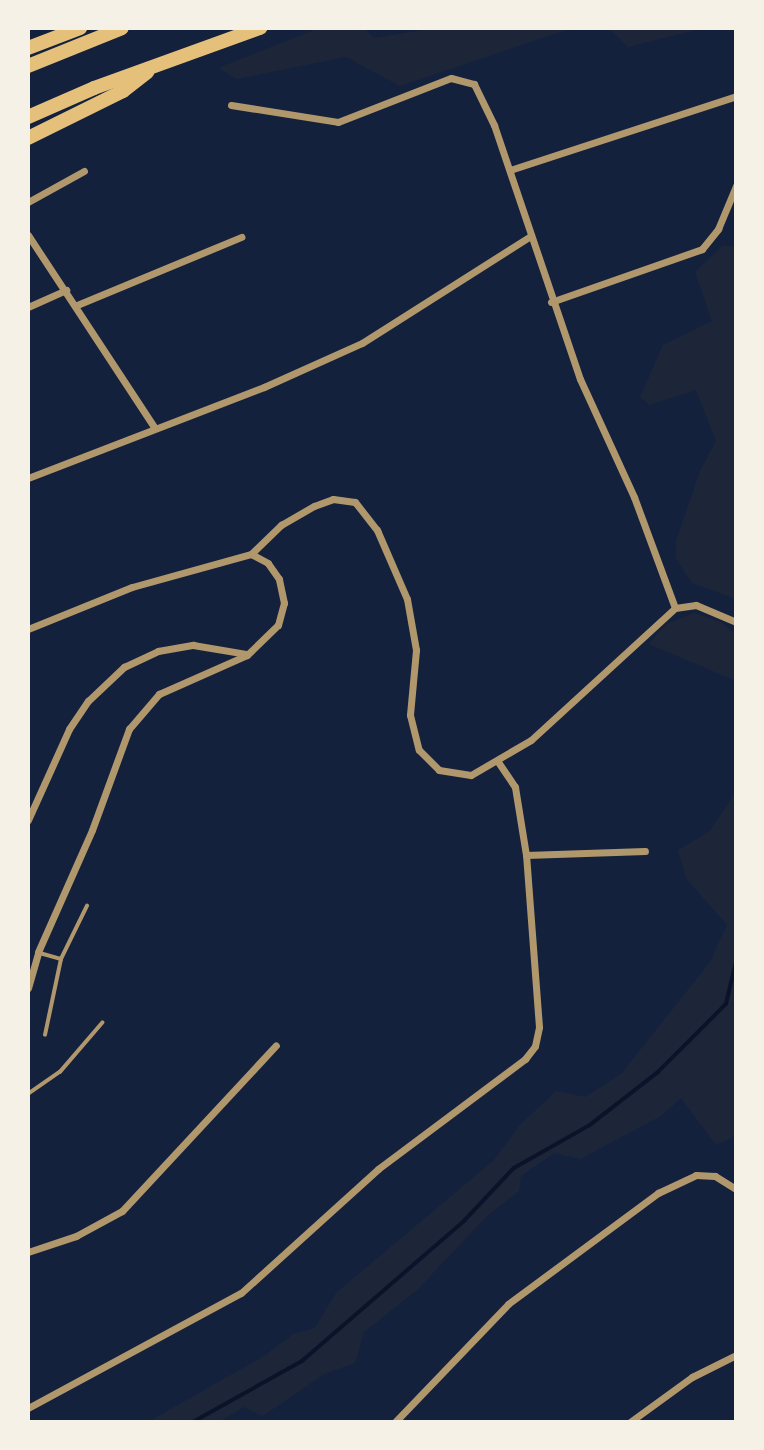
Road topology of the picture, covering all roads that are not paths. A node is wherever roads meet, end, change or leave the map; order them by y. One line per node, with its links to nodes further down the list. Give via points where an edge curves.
1 (80, 28): 4 (highway)
2 (122, 28): 5 (highway)
3 (260, 28): 6 (highway)
4 (28, 48)
5 (28, 66)
6 (153, 66): 9 (highway); 10 (highway, via 123,91)
7 (736, 96): 11 (street)
8 (231, 105): 11 (street, via 338,122 451,78 464,78 482,95)
9 (28, 117)
10 (28, 138)
11 (510, 170): 17 (street)
12 (84, 171): 14 (street)
13 (736, 186): 19 (street, via 718,229 702,249)
14 (28, 202)
15 (28, 235): 18 (street)
16 (241, 237): 20 (street)
17 (529, 237): 19 (street); 22 (street, via 362,344 264,387)
18 (66, 290): 20 (street); 21 (street)
19 (551, 302): 25 (street, via 580,379 634,496)
20 (77, 306): 22 (street)
21 (28, 307)
22 (154, 427): 23 (street)
23 (28, 478)
24 (251, 554): 27 (street, via 132,587); 28 (street, via 268,563 279,579 284,603 278,625); 29 (street, via 281,525 334,499 355,502 366,511 407,599 415,650 410,715 419,750 426,762 453,774 471,775)
25 (675, 608): 26 (street, via 696,605); 29 (street, via 531,740)
26 (736, 622)
27 (28, 629)
28 (247, 654): 30 (street, via 193,645 158,651 124,667 88,701 69,729); 34 (street, via 159,694 145,707 130,729)
29 (499, 763): 32 (street, via 515,787)
30 (28, 821)
31 (645, 851): 32 (street)
32 (526, 855): 44 (street, via 539,1027 535,1046 525,1059 399,1151 241,1293)
33 (87, 906): 35 (lane)
34 (38, 952): 35 (lane); 36 (street)
35 (61, 959): 38 (lane)
36 (28, 988)
37 (102, 1023): 40 (lane, via 60,1072)
38 (45, 1035)
39 (276, 1045): 42 (street, via 122,1211 76,1236)
40 (28, 1094)
41 (736, 1189): 45 (street, via 715,1176 696,1175 658,1193 508,1304)
42 (28, 1252)
43 (736, 1355): 46 (street, via 692,1377)
44 (28, 1408)
45 (395, 1422)
46 (630, 1422)

